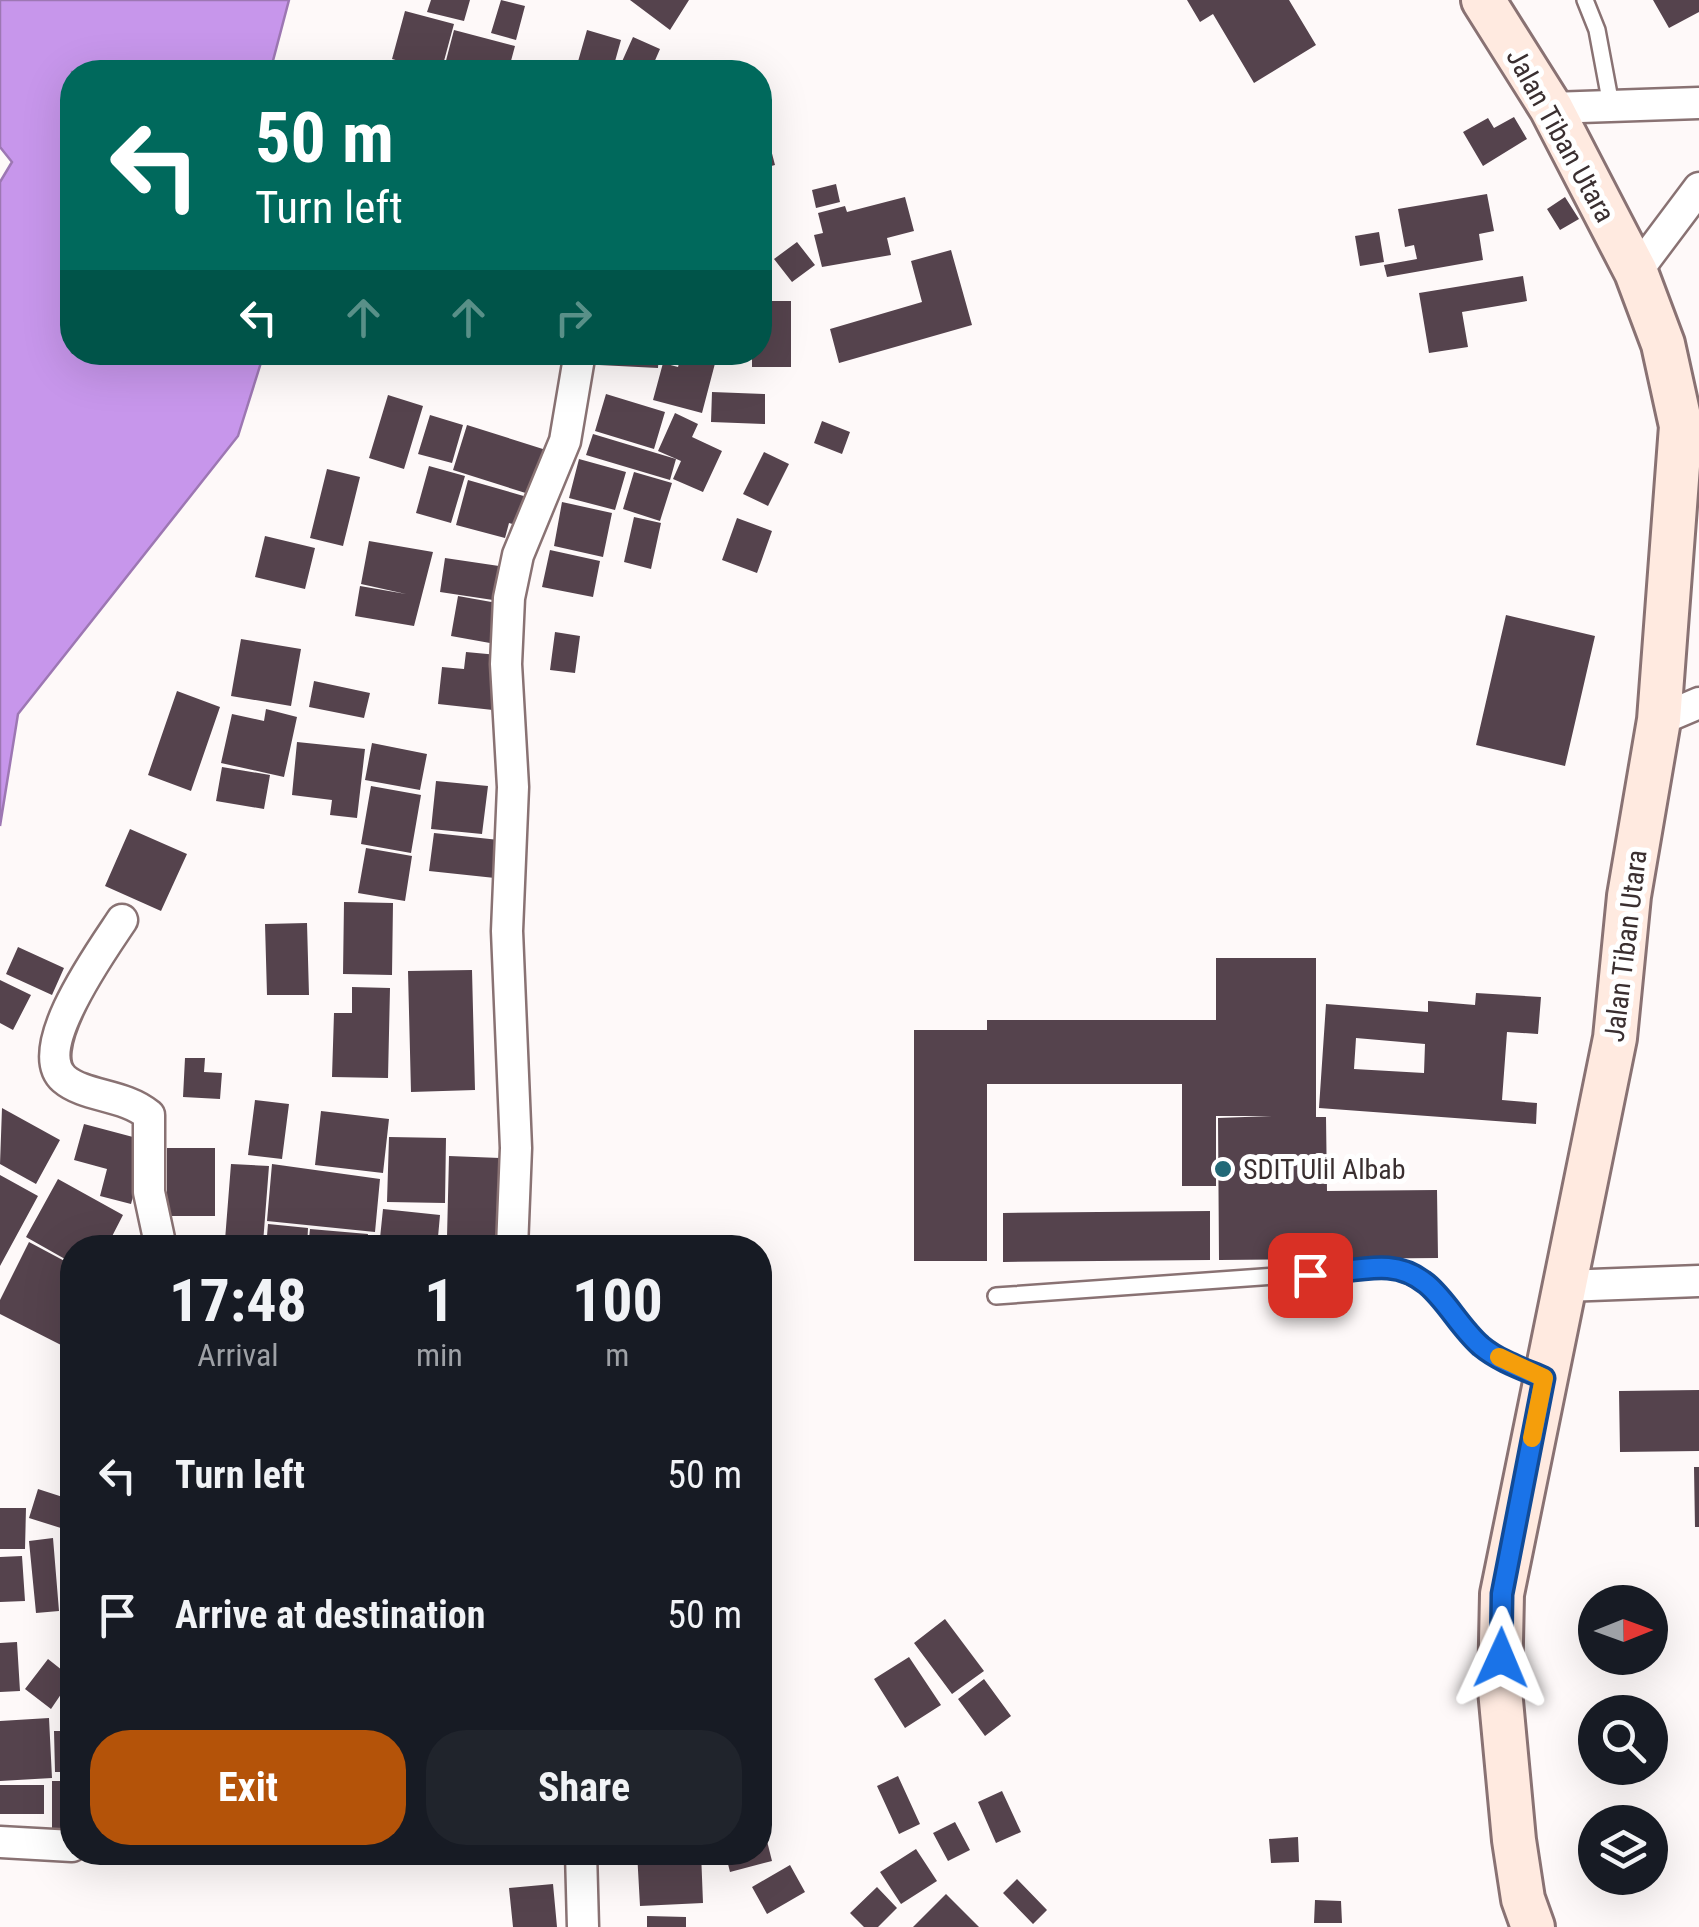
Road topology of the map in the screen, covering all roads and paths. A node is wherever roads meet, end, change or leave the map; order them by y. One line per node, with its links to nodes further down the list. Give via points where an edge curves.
1 (1483, 0): 5 (street, Jalan Tiban Utara)
2 (1586, 0): 4 (lane)
3 (1699, 103): 4 (street)
4 (1611, 105): 5 (street)
5 (1551, 108): 7 (street, Jalan Tiban Utara)
6 (1699, 188): 7 (street)
7 (1636, 272): 10 (street, Jalan Tiban Utara, via 1668,359 1681,426)
8 (578, 365): 13 (street, via 565,441 518,554 509,598)
9 (1699, 703): 10 (street)
10 (1658, 720): 15 (street, Jalan Tiban Utara, via 1629,896 1615,1038)
11 (122, 920): 12 (street, via 78,990 55,1044 55,1066 65,1081 136,1104 149,1116 149,1192)
12 (157, 1235)
13 (513, 1235)
14 (1699, 1281): 15 (street)
15 (1564, 1286): 17 (street, Jalan Tiban Utara)
16 (996, 1296): 17 (lane, via 1388,1268 1438,1291 1485,1349)
17 (1544, 1378): 22 (street, Jalan Tiban Utara, via 1502,1594 1500,1671 1514,1840)
18 (0, 1842): 19 (street)
19 (60, 1845)
20 (581, 1865): 21 (street)
21 (583, 1927)
22 (1533, 1927)

